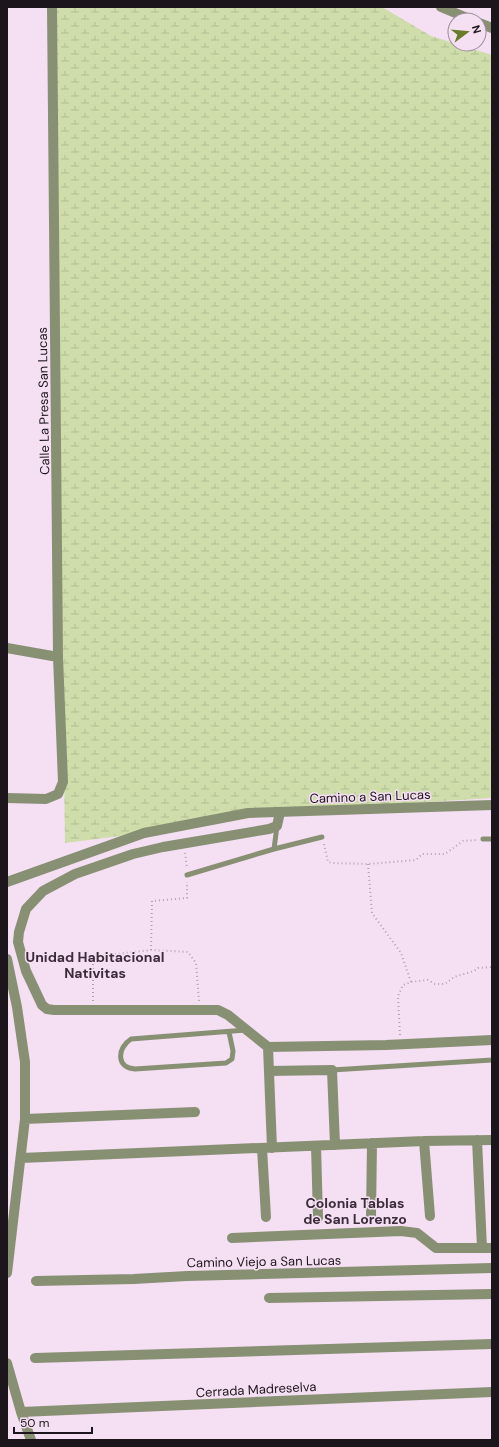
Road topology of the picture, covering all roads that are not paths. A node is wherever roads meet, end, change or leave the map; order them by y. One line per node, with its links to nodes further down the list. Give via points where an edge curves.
1 (52, 7): 5 (street, Calle La Presa San Lucas)
2 (441, 7): 3 (street)
3 (453, 12)
4 (7, 648): 5 (street)
5 (58, 657): 6 (street, Calle La Presa San Lucas, via 63,782 58,794 46,798)
6 (7, 798)
7 (492, 805): 8 (street, Camino a San Lucas)
8 (280, 812): 9 (street); 15 (street, Camino a San Lucas, via 248,813 144,833)
9 (278, 826): 13 (lane); 17 (street, via 133,854 75,874 43,891 33,901 26,909 19,932 18,942 26,971 37,997 46,1008 218,1010)
10 (322, 837): 13 (lane)
11 (483, 839): 12 (lane)
12 (492, 839)
13 (274, 848): 14 (lane)
14 (187, 874)
15 (7, 882)
16 (7, 959): 25 (street, via 25,1062)
17 (247, 1030): 18 (lane); 20 (street)
18 (229, 1032): 18 (lane, via 233,1051 232,1059 226,1063 136,1069 128,1069 123,1065 120,1051 124,1043 131,1039)
19 (492, 1040): 20 (street)
20 (268, 1047): 23 (street)
21 (492, 1060): 22 (lane)
22 (332, 1070): 23 (street); 30 (street)
23 (269, 1071): 32 (street)
24 (195, 1112): 25 (street)
25 (25, 1119): 33 (street)
26 (477, 1140): 27 (street); 28 (street); 39 (street)
27 (492, 1140)
28 (424, 1141): 29 (street); 35 (street)
29 (372, 1143): 30 (street); 34 (street)
30 (335, 1145): 31 (street)
31 (316, 1146): 32 (street); 37 (street)
32 (267, 1148): 33 (street); 36 (street)
33 (20, 1158): 41 (street)
34 (371, 1216)
35 (430, 1216)
36 (266, 1217)
37 (318, 1218)
38 (232, 1238): 39 (street, via 401,1231 417,1233 436,1248)
39 (487, 1248)
40 (492, 1268): 42 (street, Camino Viejo a San Lucas)
41 (7, 1273)
42 (36, 1281)
43 (492, 1294): 44 (street)
44 (269, 1298)
45 (492, 1344): 46 (street)
46 (35, 1358)
47 (7, 1364): 49 (street)
48 (492, 1392): 49 (street, Cerrada Madreselva)
49 (21, 1412): 50 (street)
50 (31, 1440)

